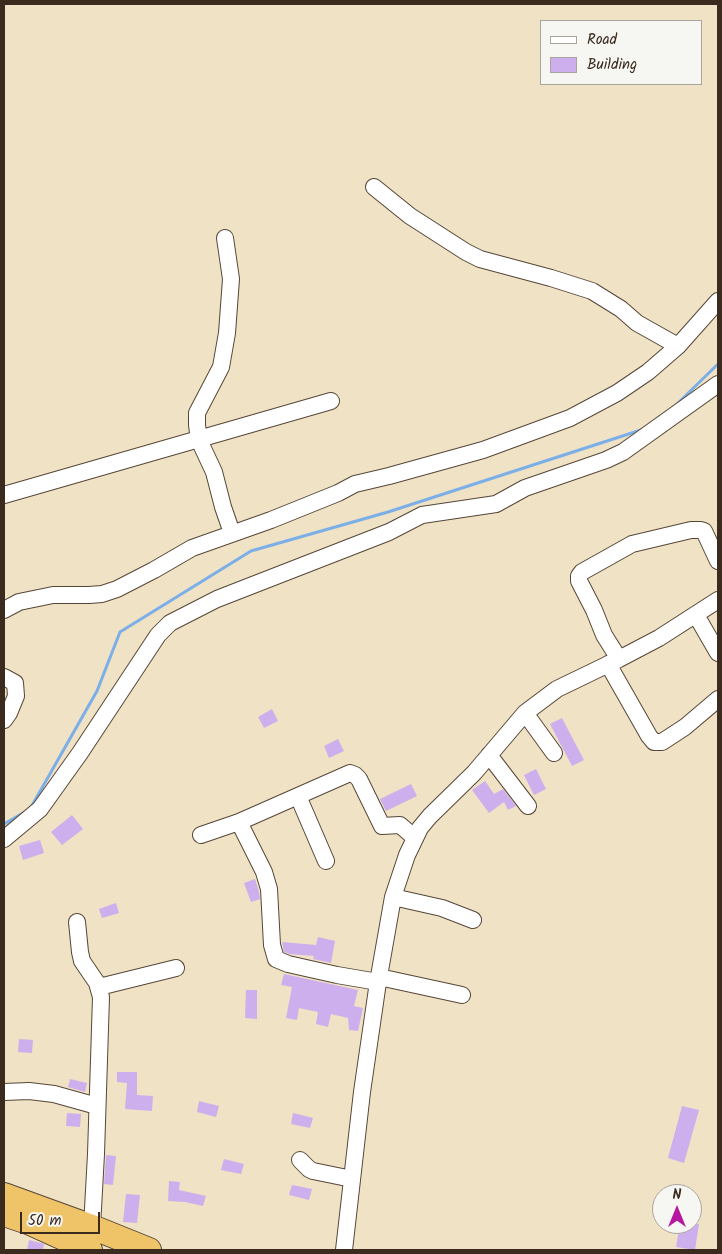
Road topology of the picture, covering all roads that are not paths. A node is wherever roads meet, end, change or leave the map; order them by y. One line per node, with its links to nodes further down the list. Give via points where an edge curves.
1 (374, 187): 4 (street, via 410,216 466,252 480,259 592,291 637,323)
2 (225, 238): 7 (street, via 231,279 228,333 221,367 197,413)
3 (718, 301): 4 (street)
4 (678, 346): 9 (street, via 617,393 570,418 483,450 355,484)
5 (718, 384): 27 (street, via 623,452 606,460 525,488 496,504 422,515 217,600 170,623 158,635 40,808)
6 (331, 401): 7 (street)
7 (200, 440): 8 (street); 9 (street, via 214,472)
8 (4, 495)
9 (232, 534): 12 (street, via 192,548 102,594 53,594 19,602)
10 (718, 561): 15 (street, via 704,531 691,530 632,544 582,572 579,581)
11 (718, 600): 13 (street)
12 (4, 610)
13 (696, 615): 14 (street); 15 (street)
14 (718, 653)
15 (614, 662): 17 (street, via 654,742 662,742 685,727); 18 (street, via 557,689)
16 (4, 677): 19 (street, via 15,683 16,696)
17 (718, 698)
18 (525, 713): 20 (street); 21 (street)
19 (4, 720)
20 (554, 753)
21 (489, 755): 23 (street); 26 (street, via 430,816)
22 (298, 796): 24 (street); 26 (street, via 350,773 359,779 382,826 400,825); 28 (street)
23 (528, 806)
24 (239, 822): 25 (street); 33 (street, via 269,889 272,945 276,959 337,975)
25 (201, 835)
26 (415, 838): 29 (street)
27 (4, 839)
28 (326, 862)
29 (393, 897): 30 (street, via 442,908); 33 (street)
30 (473, 920)
31 (77, 922): 34 (street, via 82,961)
32 (176, 968): 34 (street)
33 (379, 980): 35 (street); 39 (street)
34 (99, 987): 37 (street)
35 (462, 995)
36 (4, 1092): 37 (street, via 54,1094)
37 (98, 1106): 42 (street)
38 (300, 1160): 39 (street, via 313,1171)
39 (352, 1179): 45 (street)
40 (4, 1195): 42 (highway)
41 (4, 1214): 43 (highway)
42 (92, 1227): 44 (highway)
43 (90, 1250)
44 (148, 1250)
45 (344, 1250)

